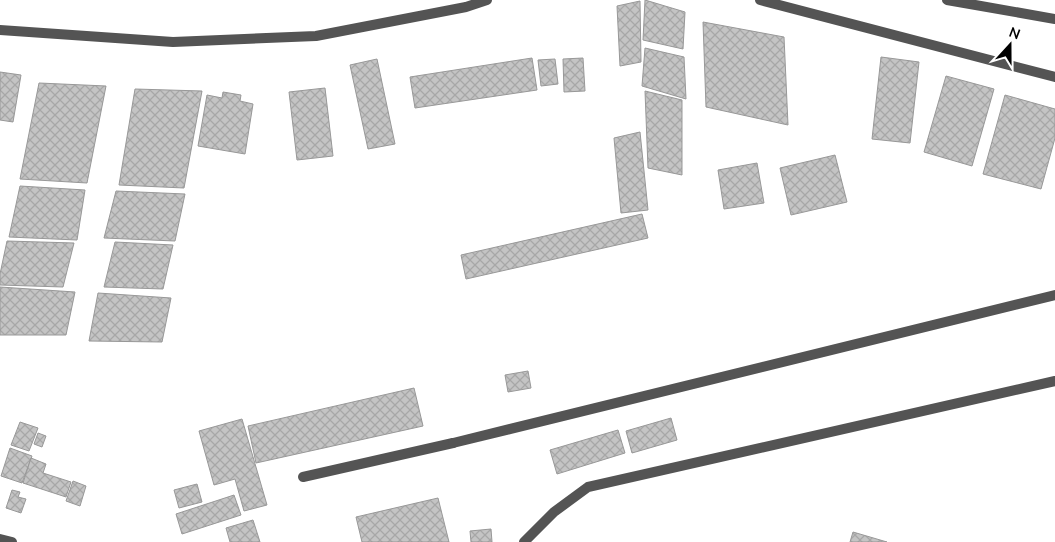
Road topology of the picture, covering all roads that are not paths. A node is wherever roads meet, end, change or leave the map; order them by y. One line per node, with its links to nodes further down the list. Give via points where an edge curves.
1 (487, 0): 5 (street, via 466,7 316,36 173,42)
2 (760, 0): 6 (street)
3 (947, 0): 4 (street)
4 (1055, 19)
5 (0, 30)
6 (1055, 77)
7 (1055, 295): 9 (street)
8 (1055, 381): 12 (street, via 588,487 554,512)
9 (303, 477)
10 (0, 539): 11 (street)
11 (12, 542)
12 (524, 542)

